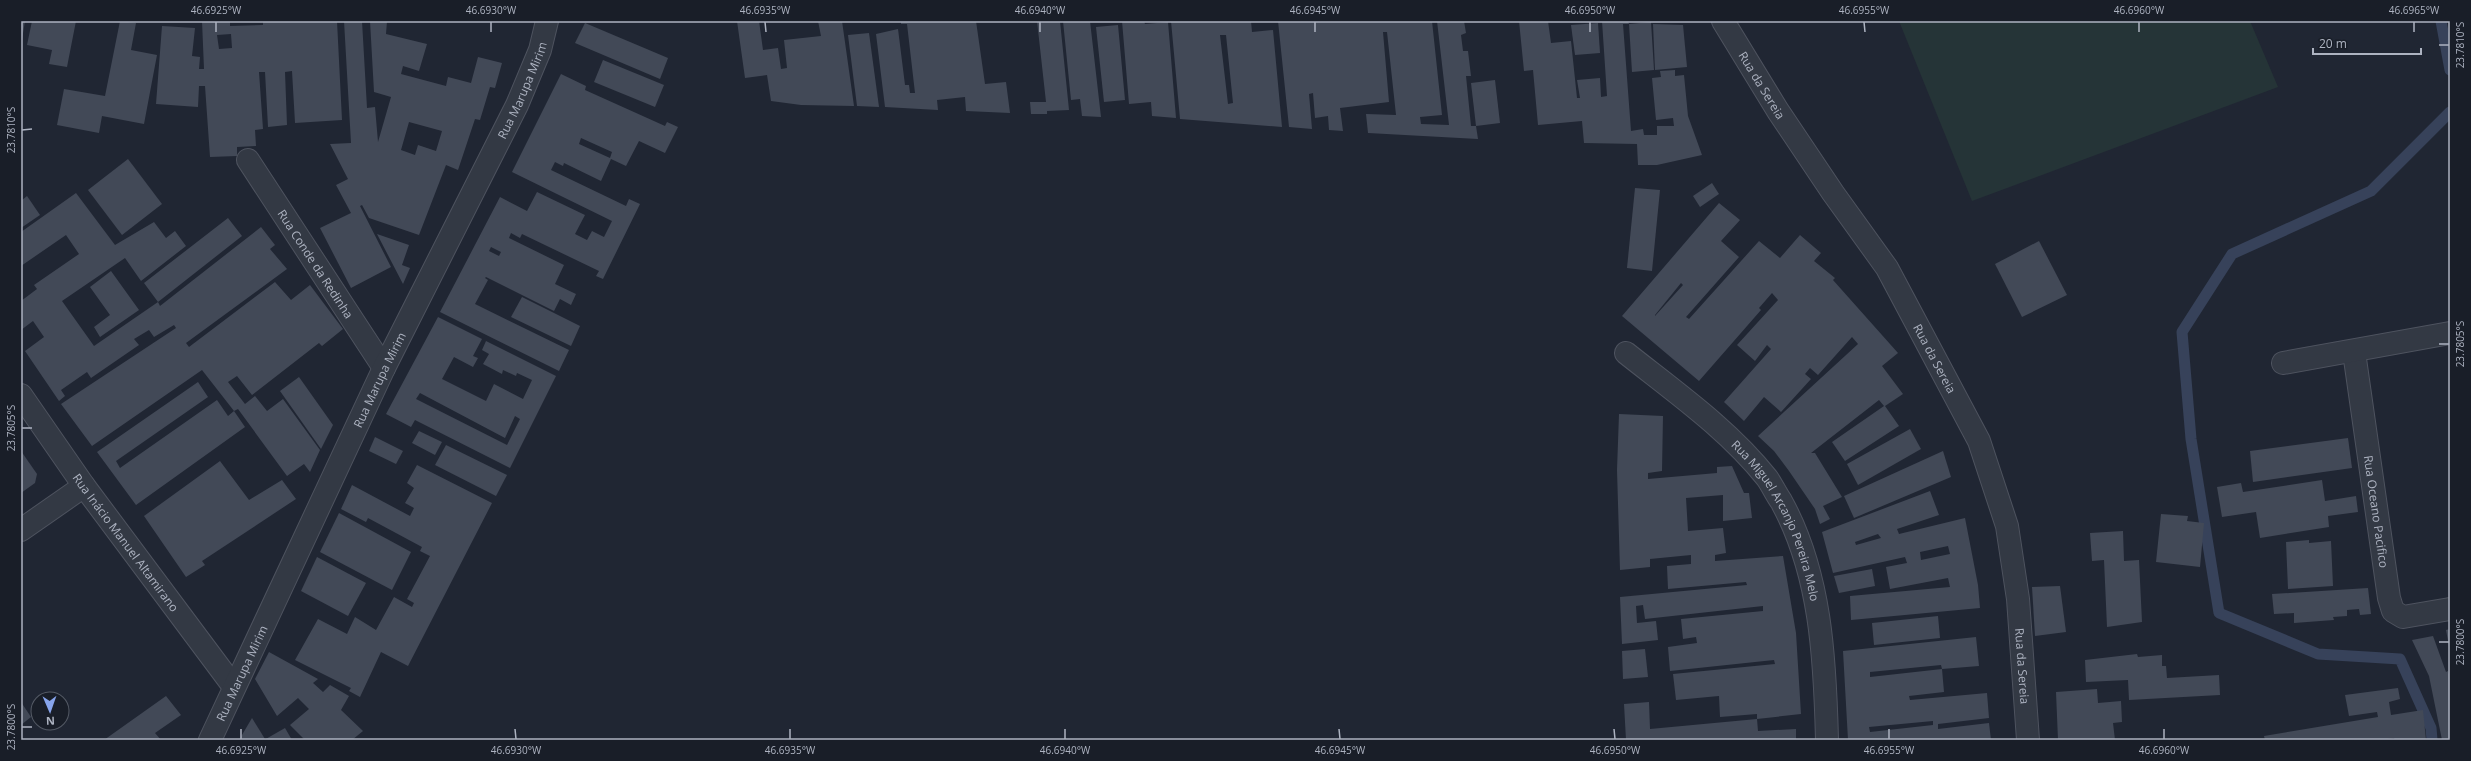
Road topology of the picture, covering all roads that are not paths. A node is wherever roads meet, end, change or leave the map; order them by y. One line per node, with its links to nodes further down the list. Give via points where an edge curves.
1 (547, 21): 8 (street, Rua Marupa Mirim, via 540,50 517,105)
2 (1723, 21): 16 (street, Rua da Sereia, via 1778,112 1887,268 1979,441 2007,526 2018,599)
3 (248, 160): 8 (street, Rua Conde da Redinha)
4 (2450, 333): 5 (street)
5 (2354, 352): 7 (street); 12 (street, Rua Oceano Pacifico, via 2389,598 2393,611 2403,618)
6 (1626, 353): 15 (street, Rua Miguel Arcanjo Pereira Melo, via 1737,444 1768,479 1793,523 1812,586 1825,663)
7 (2283, 363)
8 (384, 368): 13 (street, Rua Marupa Mirim)
9 (21, 395): 10 (street, Rua Inácio Manuel Altamirano)
10 (84, 486): 11 (street); 13 (street, Rua Inácio Manuel Altamirano)
11 (21, 530)
12 (2450, 609)
13 (234, 687): 14 (street, Rua Marupa Mirim)
14 (210, 740)
15 (1827, 740)
16 (2028, 740)

